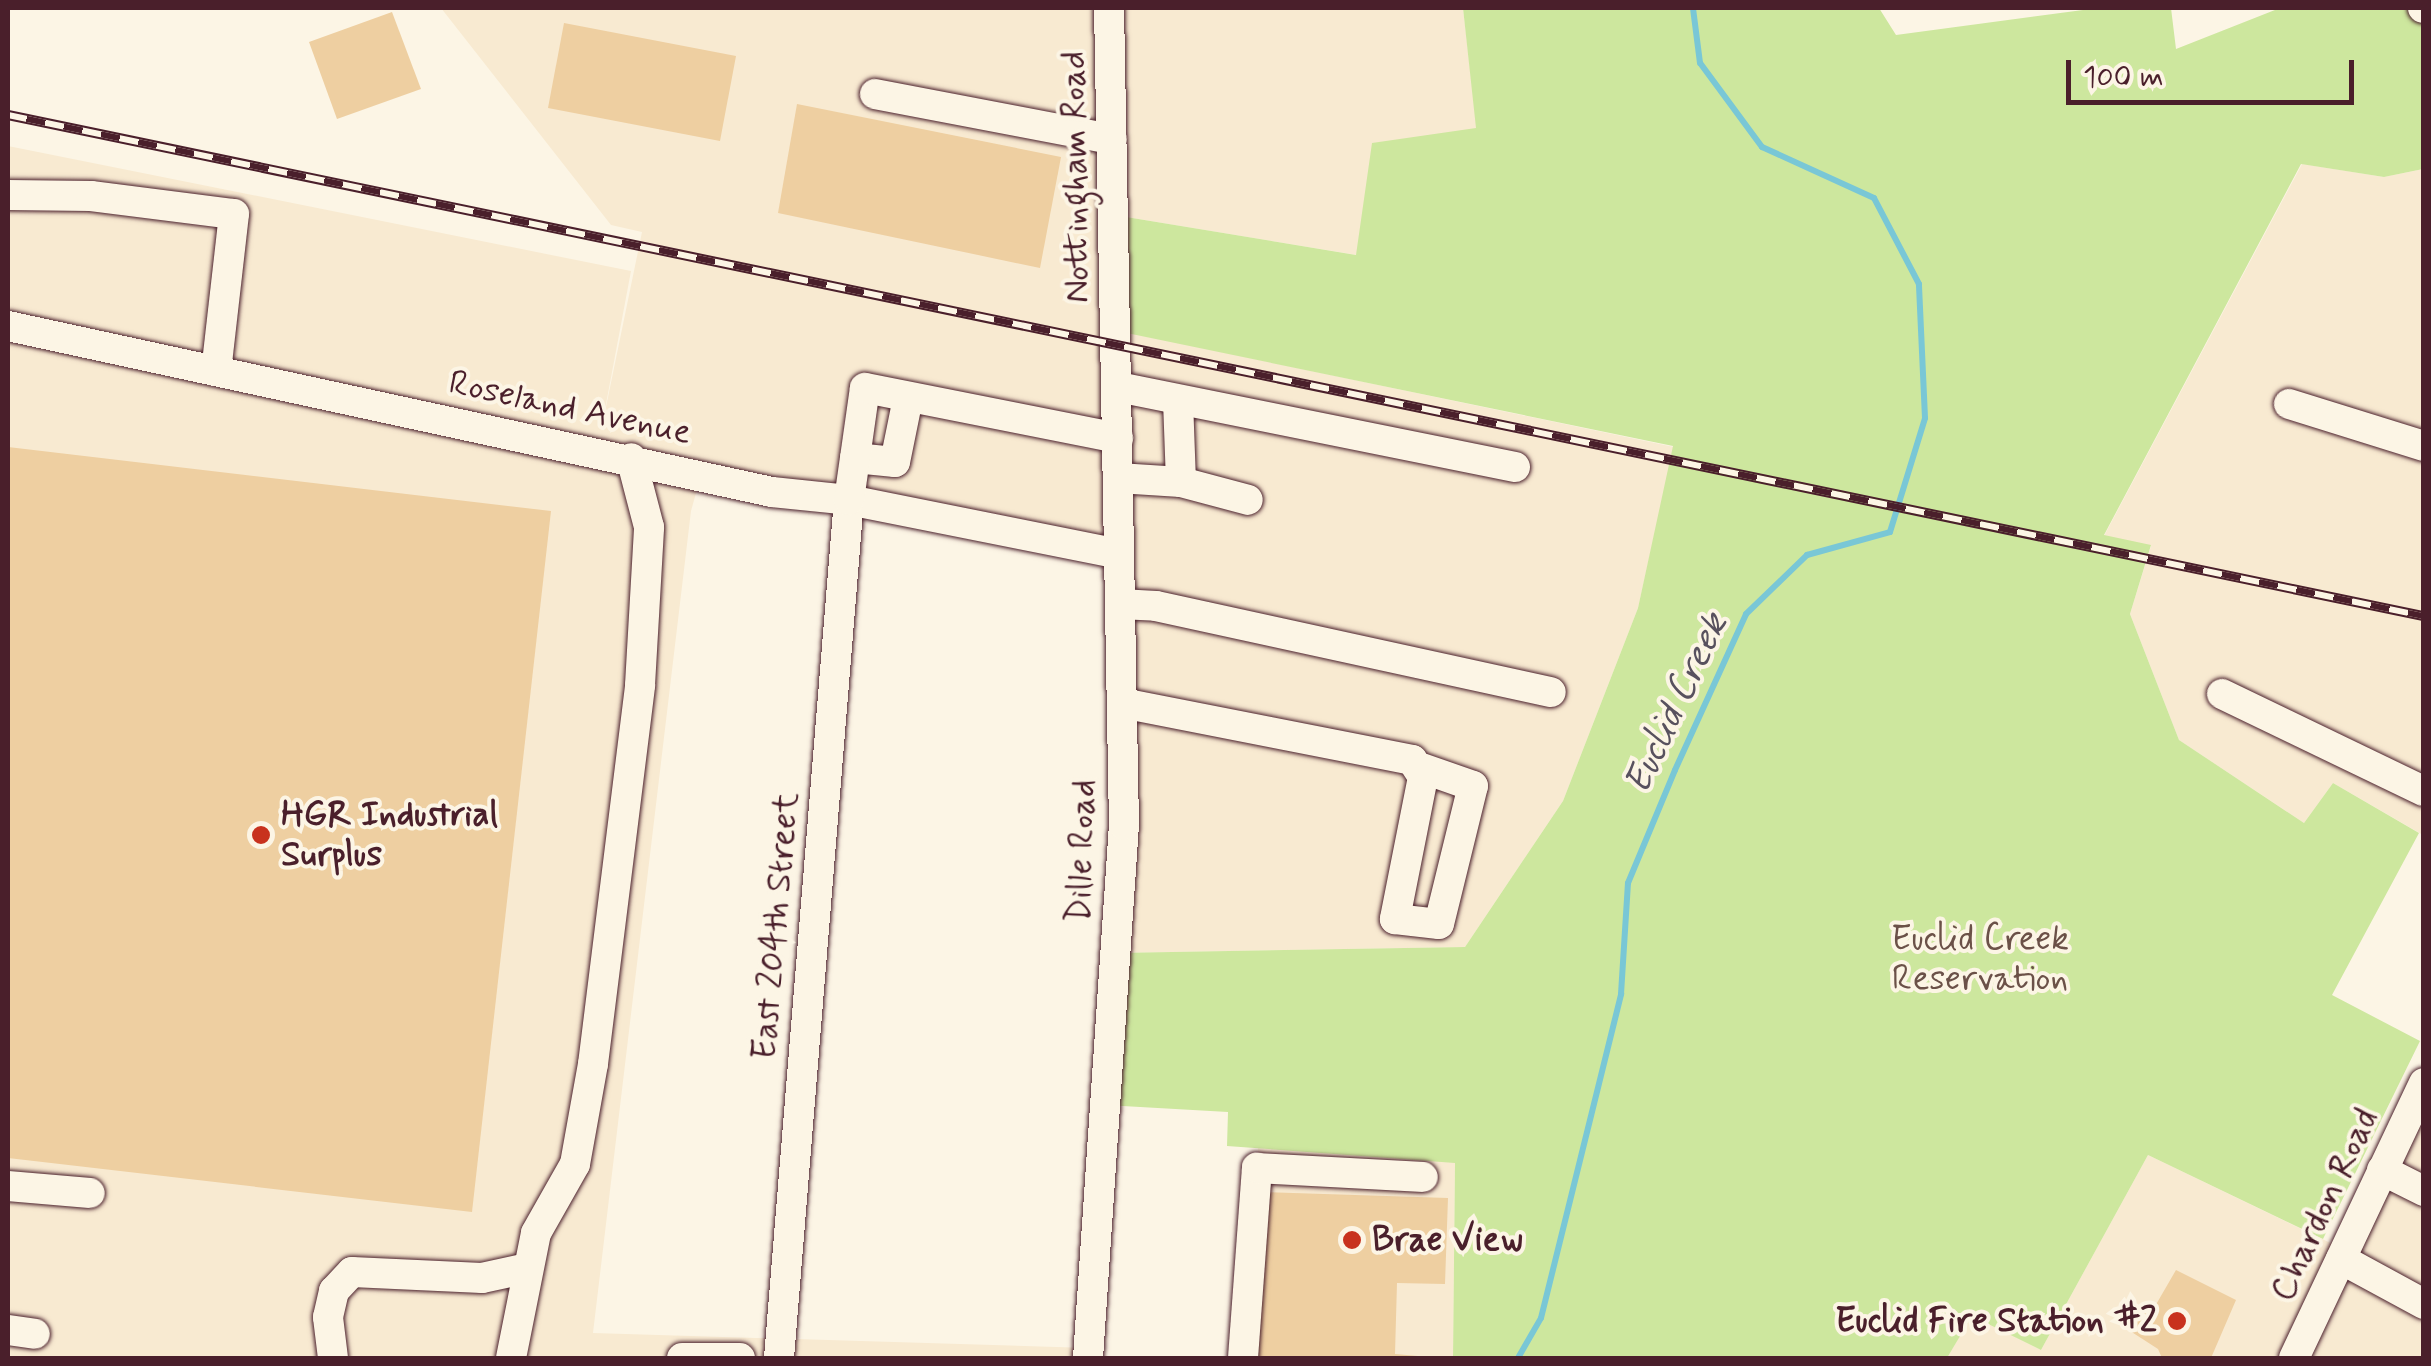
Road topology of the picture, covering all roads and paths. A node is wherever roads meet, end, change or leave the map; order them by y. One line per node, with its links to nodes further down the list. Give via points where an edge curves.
1 (1109, 8): 3 (street, Nottingham Road)
2 (875, 94): 3 (street)
3 (1112, 138): 6 (street, Nottingham Road)
4 (8, 195): 7 (street, via 91,196 234,214)
5 (8, 326): 7 (street, Roseland Avenue)
6 (1116, 345): 8 (street, Dille Road)
7 (216, 370): 14 (street, Roseland Avenue)
8 (1118, 388): 10 (street); 12 (street, Dille Road)
9 (908, 398): 12 (street); 15 (street, via 895,462); 15 (street, East 204th Street, via 865,388)
10 (1178, 401): 16 (street); 18 (street)
11 (2289, 404): 13 (street)
12 (1118, 438): 17 (street, Dille Road)
13 (2424, 446)
14 (631, 458): 19 (street, Roseland Avenue, via 772,492); 35 (street, via 649,528 640,684 610,931 575,1164 536,1233)
15 (855, 458): 19 (street, East 204th Street)
16 (1515, 467)
17 (1118, 478): 18 (street); 21 (street, Dille Road)
18 (1181, 482): 20 (street)
19 (848, 500): 21 (street, Roseland Avenue); 42 (street, East 204th Street)
20 (1248, 500)
21 (1119, 554): 22 (street, Dille Road)
22 (1120, 604): 23 (street, via 1156,606); 25 (street, Dille Road)
23 (1550, 692)
24 (2222, 694): 27 (street)
25 (1122, 703): 26 (street, via 1412,760); 43 (street, Dille Road, via 1124,825)
26 (1422, 768): 26 (street, via 1395,919 1439,924 1473,786)
27 (2424, 791)
28 (2424, 1083): 29 (street, Chardon Road)
29 (2382, 1170): 32 (street); 34 (street, Chardon Road)
30 (1423, 1176): 44 (street, via 1256,1168)
31 (8, 1186): 33 (street)
32 (2424, 1191)
33 (90, 1193)
34 (2341, 1259): 36 (street); 37 (street, Chardon Road)
35 (528, 1268): 38 (street, via 482,1278 352,1272 334,1291 328,1317); 39 (street)
36 (2424, 1304)
37 (2300, 1356)
38 (332, 1358)
39 (511, 1358)
40 (682, 1358): 41 (street)
41 (740, 1358)
42 (779, 1358)
43 (1088, 1358)
44 (1243, 1358)

